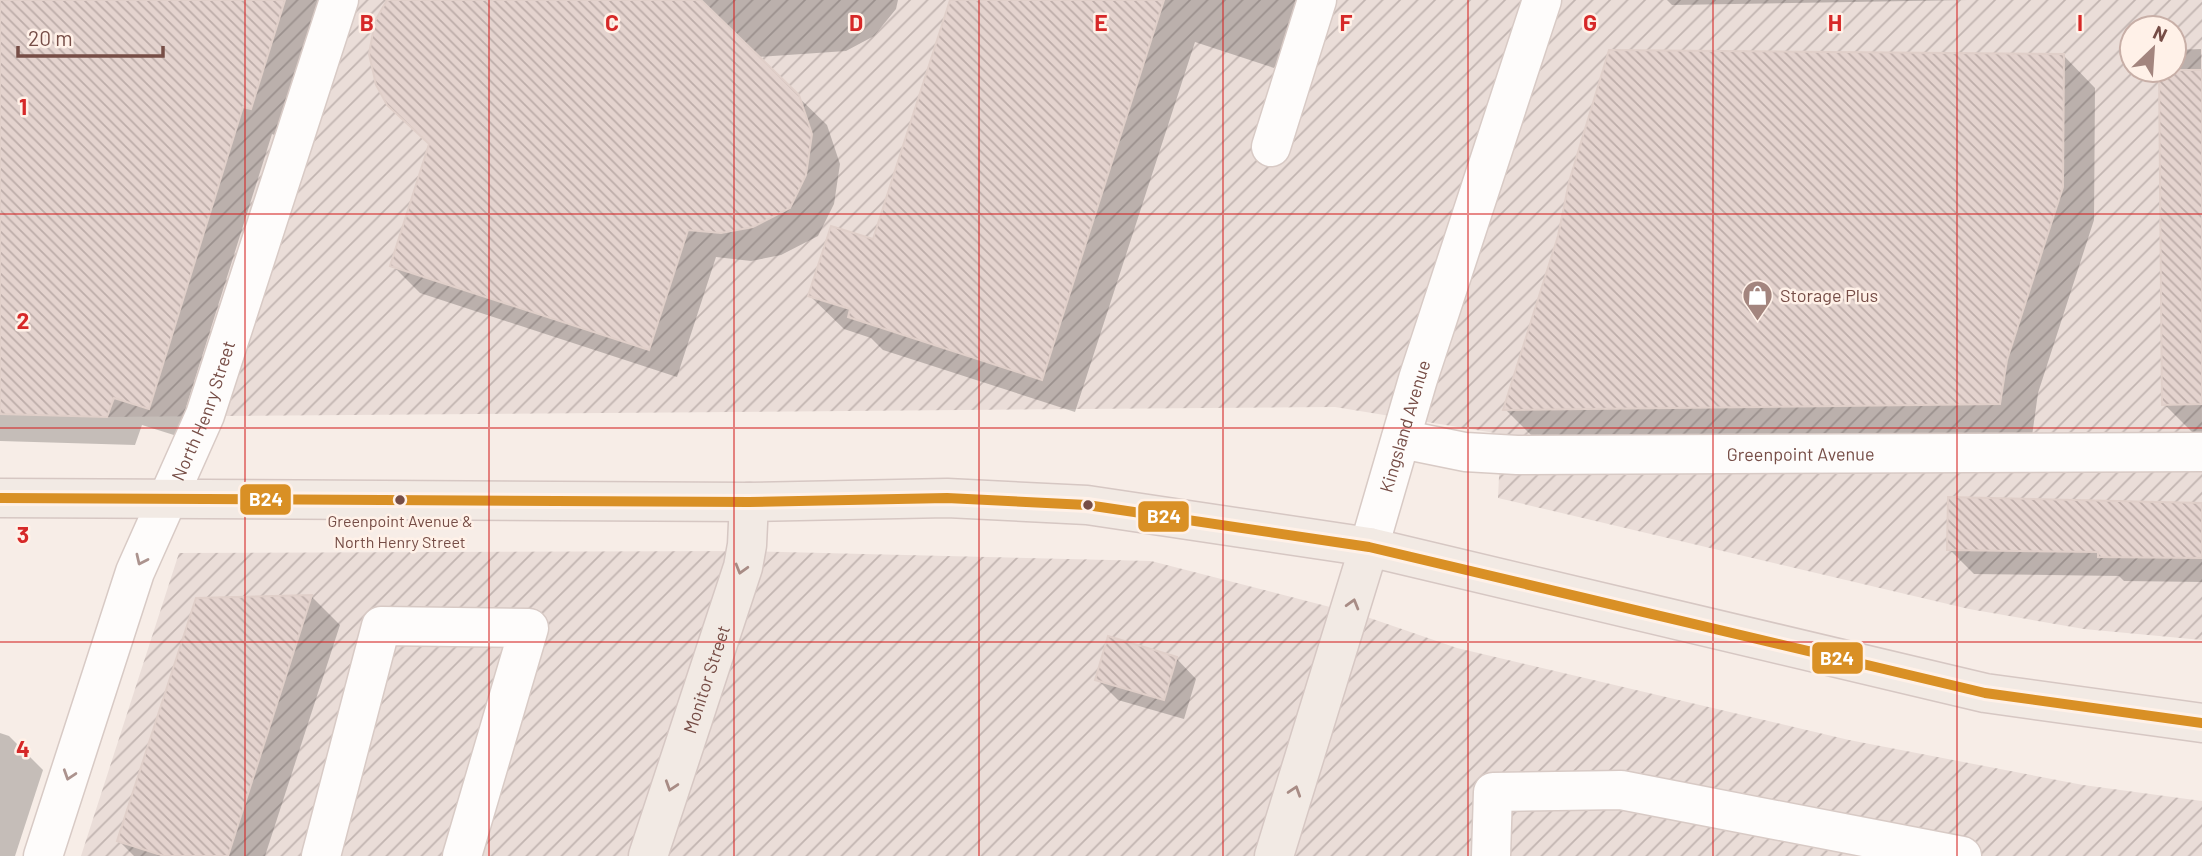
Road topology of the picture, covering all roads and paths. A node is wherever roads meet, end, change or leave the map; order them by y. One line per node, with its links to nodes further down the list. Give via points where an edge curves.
1 (340, 0): 8 (street, North Henry Street, via 205,415)
2 (1317, 0): 4 (street)
3 (1542, 0): 5 (street, Kingsland Avenue)
4 (1270, 147)
5 (1401, 439): 6 (street, Greenpoint Avenue, via 1465,452 1517,455); 10 (street, Kingsland Avenue)
6 (2202, 452)
7 (0, 498): 8 (main road)
8 (170, 498): 9 (main road); 12 (street, North Henry Street, one-way to 12, via 135,572)
9 (749, 502): 10 (main road, via 947,498 1048,502 1184,517); 15 (main road, Monitor Street, one-way to 15, via 743,567)
10 (1369, 547): 11 (main road, via 1998,695); 16 (main road, Kingsland Avenue, one-way to 10)
11 (2202, 723)
12 (43, 856)
13 (321, 856): 14 (street, via 381,626 529,628)
14 (462, 856)
15 (648, 856)
16 (1274, 856)
17 (1491, 856): 18 (street, via 1493,792 1621,790)
18 (1962, 856)

